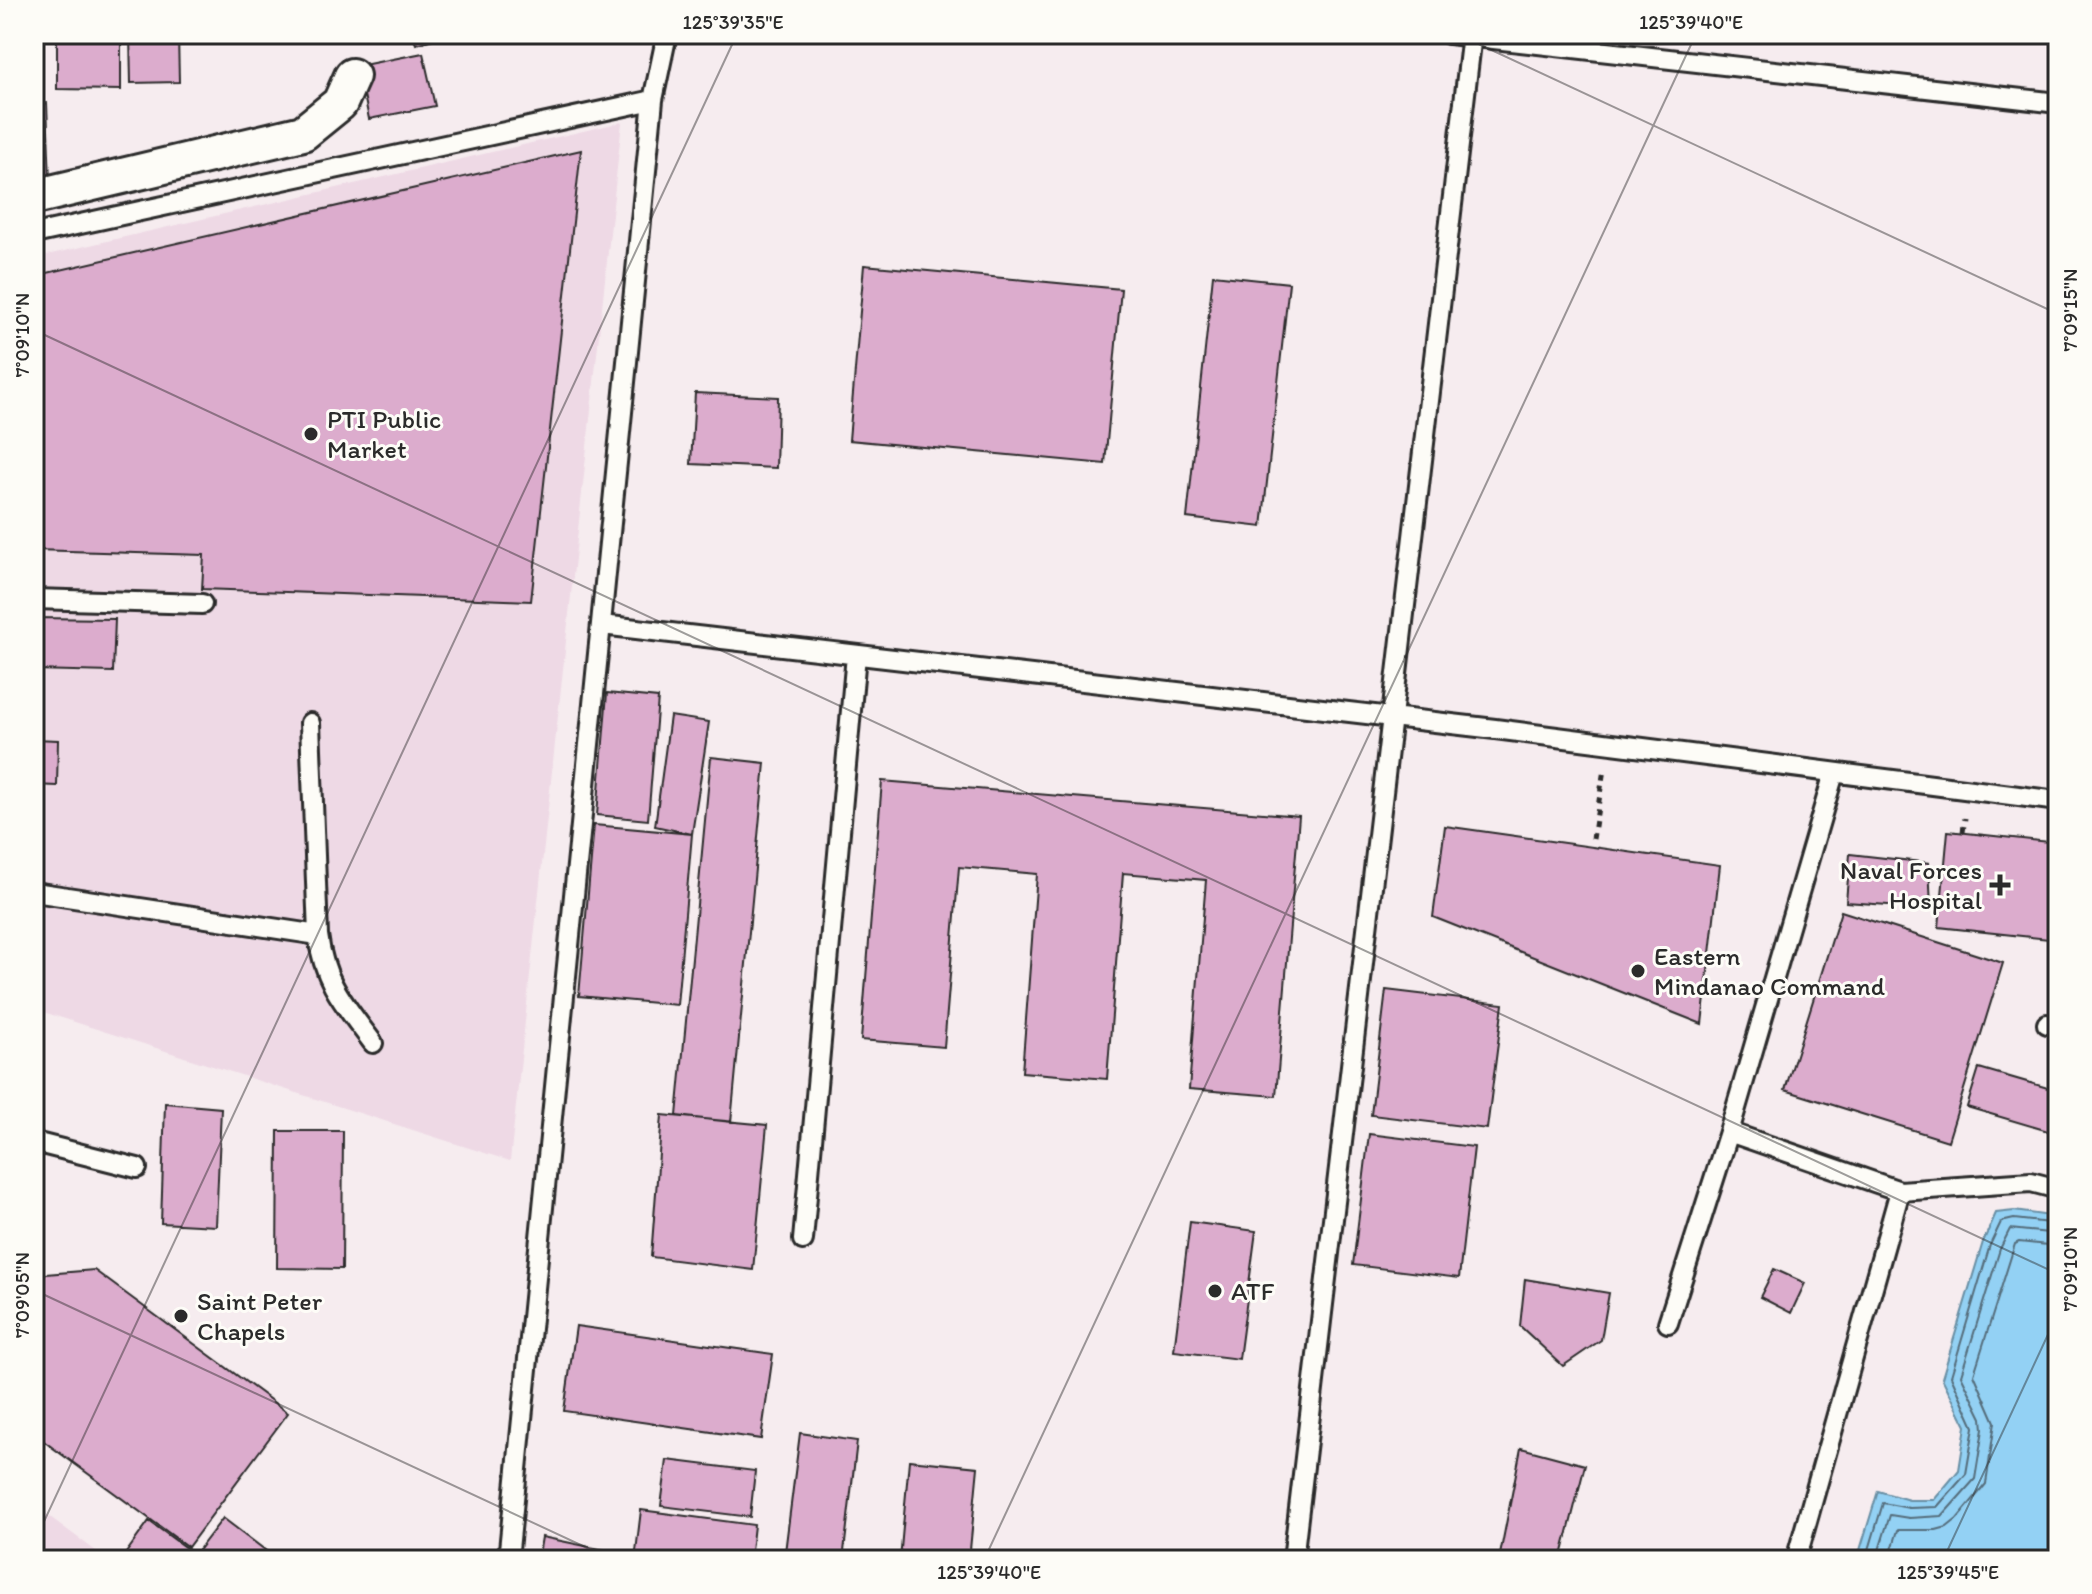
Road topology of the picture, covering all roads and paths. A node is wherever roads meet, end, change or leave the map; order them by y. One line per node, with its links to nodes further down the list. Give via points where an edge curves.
1 (667, 34): 5 (lane)
2 (1449, 34): 3 (lane)
3 (1472, 35): 6 (lane); 13 (lane)
4 (352, 76): 7 (street, via 340,103 303,133)
5 (653, 100): 8 (lane); 11 (lane)
6 (2058, 103)
7 (34, 197)
8 (34, 234)
9 (34, 599): 10 (lane)
10 (202, 604)
11 (602, 625): 12 (lane); 29 (lane)
12 (856, 655): 13 (lane); 27 (lane)
13 (1392, 718): 15 (lane); 30 (lane)
14 (310, 723): 20 (lane)
15 (1608, 745): 16 (lane); 18 (path)
16 (1834, 773): 17 (lane); 22 (lane)
17 (2058, 801)
18 (1593, 839)
19 (34, 892): 20 (lane)
20 (318, 935): 21 (lane, via 321,962 335,991)
21 (373, 1043)
22 (1729, 1132): 26 (lane); 28 (lane)
23 (34, 1142): 24 (lane)
24 (137, 1168)
25 (2058, 1189): 26 (lane, via 2031,1182)
26 (1900, 1191): 31 (lane)
27 (803, 1240)
28 (1668, 1323)
29 (508, 1560)
30 (1293, 1560)
31 (1796, 1560)

